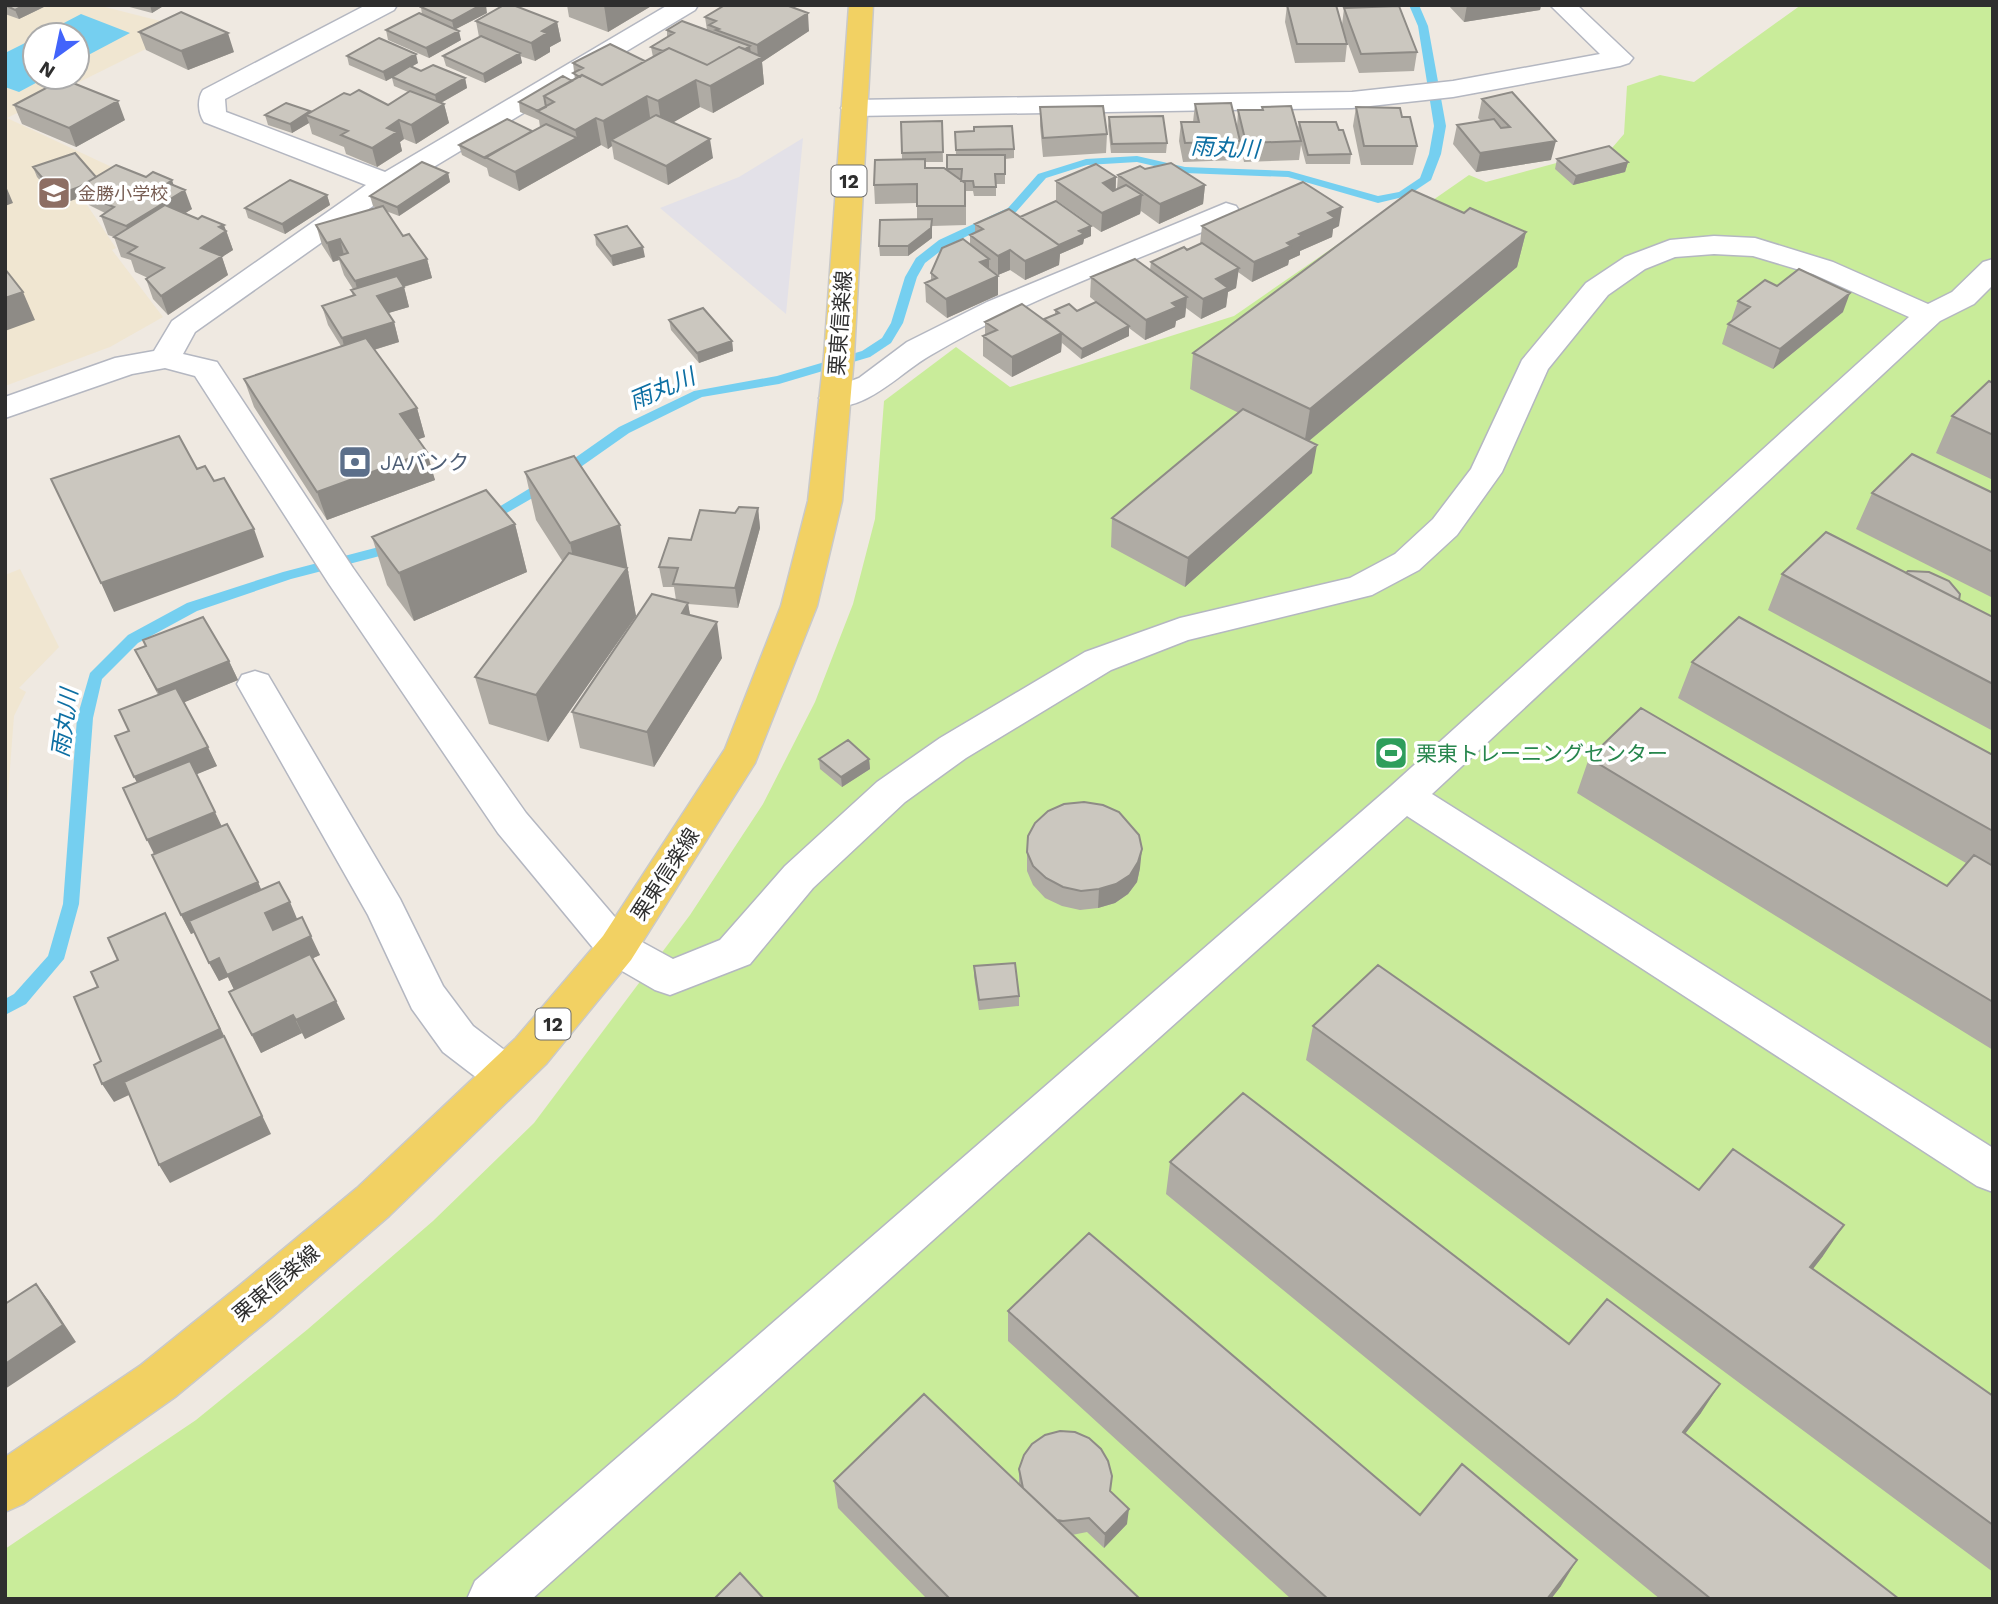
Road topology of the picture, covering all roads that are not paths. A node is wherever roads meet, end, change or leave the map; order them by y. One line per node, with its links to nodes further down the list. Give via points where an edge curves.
1 (385, 5): 6 (street, via 212,96 213,116)
2 (686, 5): 6 (street)
3 (861, 5): 5 (main road, 栗東信楽線 / 12)
4 (1562, 5): 5 (street, via 1620,58 1453,89 1352,100)
5 (854, 108): 12 (main road, 栗東信楽線 / 12)
6 (387, 183): 11 (street, via 183,327)
7 (1226, 212): 12 (street, via 998,308 918,349 870,385)
8 (1993, 268): 9 (street)
9 (1978, 304): 10 (street)
10 (1928, 315): 15 (street); 16 (street, via 1823,268 1755,247 1670,249 1635,263 1597,289 1533,367 1486,472 1445,527 1407,562 1360,587 1180,630 1098,661 953,748 891,792 799,877 735,952 670,978)
11 (165, 359): 13 (street, via 126,365); 16 (street, via 206,369 512,824)
12 (837, 378): 16 (main road, 栗東信楽線 / 12, via 825,502 799,606 742,754)
13 (5, 408)
14 (255, 684): 17 (street, via 386,910 427,996 458,1039)
15 (1405, 796): 18 (street); 20 (street)
16 (617, 948): 17 (main road, 栗東信楽線 / 12, via 531,1051)
17 (505, 1075): 19 (main road, 栗東信楽線 / 12, via 373,1202 256,1301 158,1381)
18 (1993, 1172)
19 (5, 1487)
20 (493, 1599)

